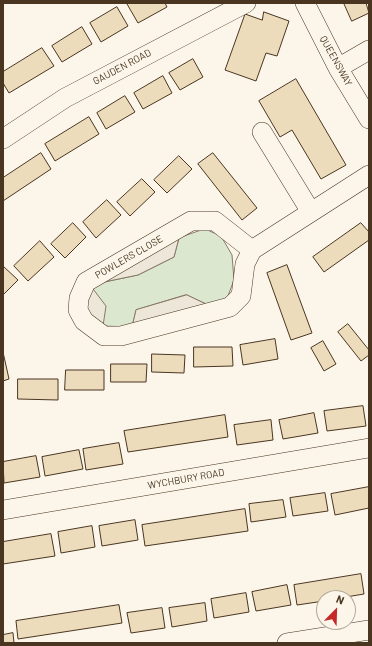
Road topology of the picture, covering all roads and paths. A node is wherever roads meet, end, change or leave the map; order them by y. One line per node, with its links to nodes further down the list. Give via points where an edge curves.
1 (246, 3): 7 (street, GAUDEN ROAD, via 65,98)
2 (305, 3): 4 (street, QUEENSWAY)
3 (369, 50): 4 (street)
4 (338, 68): 5 (street, QUEENSWAY)
5 (369, 119)
6 (262, 132): 9 (street)
7 (3, 139)
8 (369, 175): 9 (street)
9 (311, 212): 10 (street)
10 (252, 250): 10 (street, POWLERS CLOSE, via 245,264 241,296 230,307 121,336 104,336 92,329 78,310 78,298 86,282 191,221 215,221)
11 (369, 448): 12 (street, WYCHBURY ROAD)
12 (3, 510)
13 (369, 630): 14 (street)
14 (288, 643)

